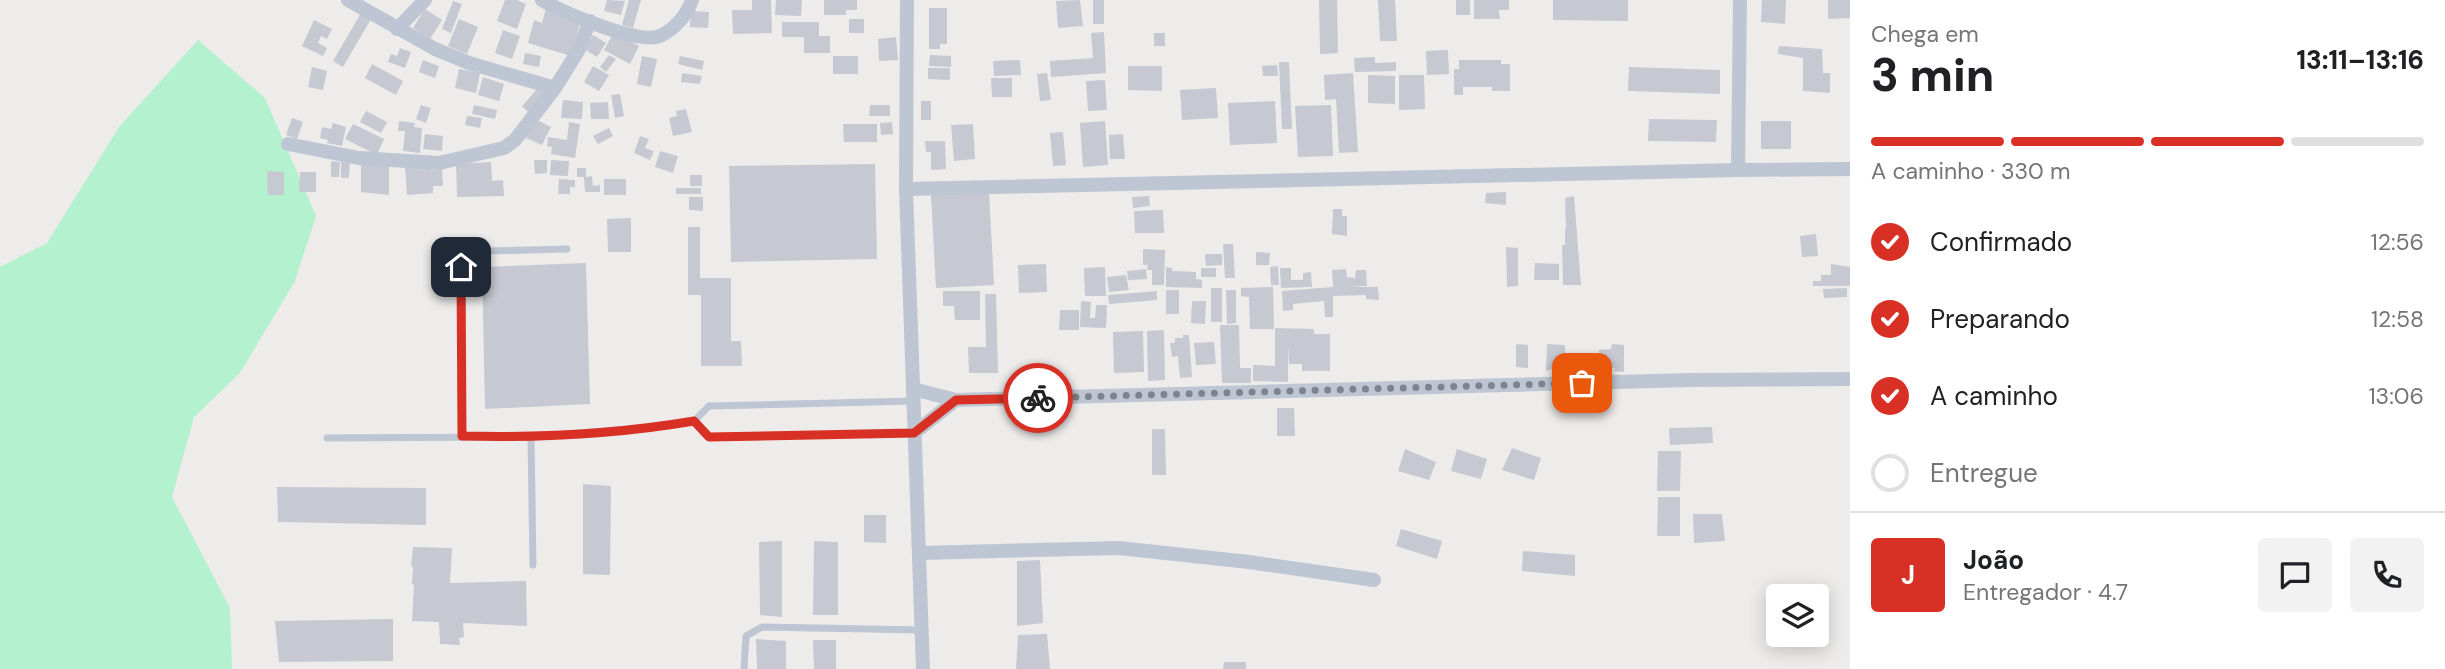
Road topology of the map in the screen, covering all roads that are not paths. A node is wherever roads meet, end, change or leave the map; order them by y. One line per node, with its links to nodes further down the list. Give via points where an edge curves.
1 (348, 0): 8 (street)
2 (425, 0): 8 (street)
3 (542, 0): 7 (street)
4 (692, 0): 7 (street, via 674,27 658,37 639,37)
5 (907, 0): 13 (street)
6 (1740, 0): 12 (street)
7 (590, 21): 9 (street)
8 (397, 29): 9 (street, via 469,63)
9 (555, 88): 10 (street, via 515,140 504,148 464,158 439,163 359,158)
10 (288, 144)
11 (1850, 169): 12 (street)
12 (1738, 170): 13 (street)
13 (906, 188): 16 (street)
14 (567, 249): 20 (lane, via 489,251 474,254 461,267)
15 (1850, 379): 17 (street)
16 (913, 395): 17 (street); 18 (lane, via 709,406); 19 (street)
17 (956, 400): 19 (street)
18 (694, 421): 19 (lane, via 709,437); 22 (lane)
19 (914, 433): 23 (street)
20 (462, 436): 21 (lane); 22 (lane)
21 (327, 438)
22 (531, 438): 24 (lane)
23 (920, 553): 25 (street, via 1119,548); 26 (street)
24 (533, 565)
25 (1374, 580)
26 (922, 631): 27 (lane, via 762,627 746,636); 28 (street)
27 (744, 669)
28 (923, 669)

